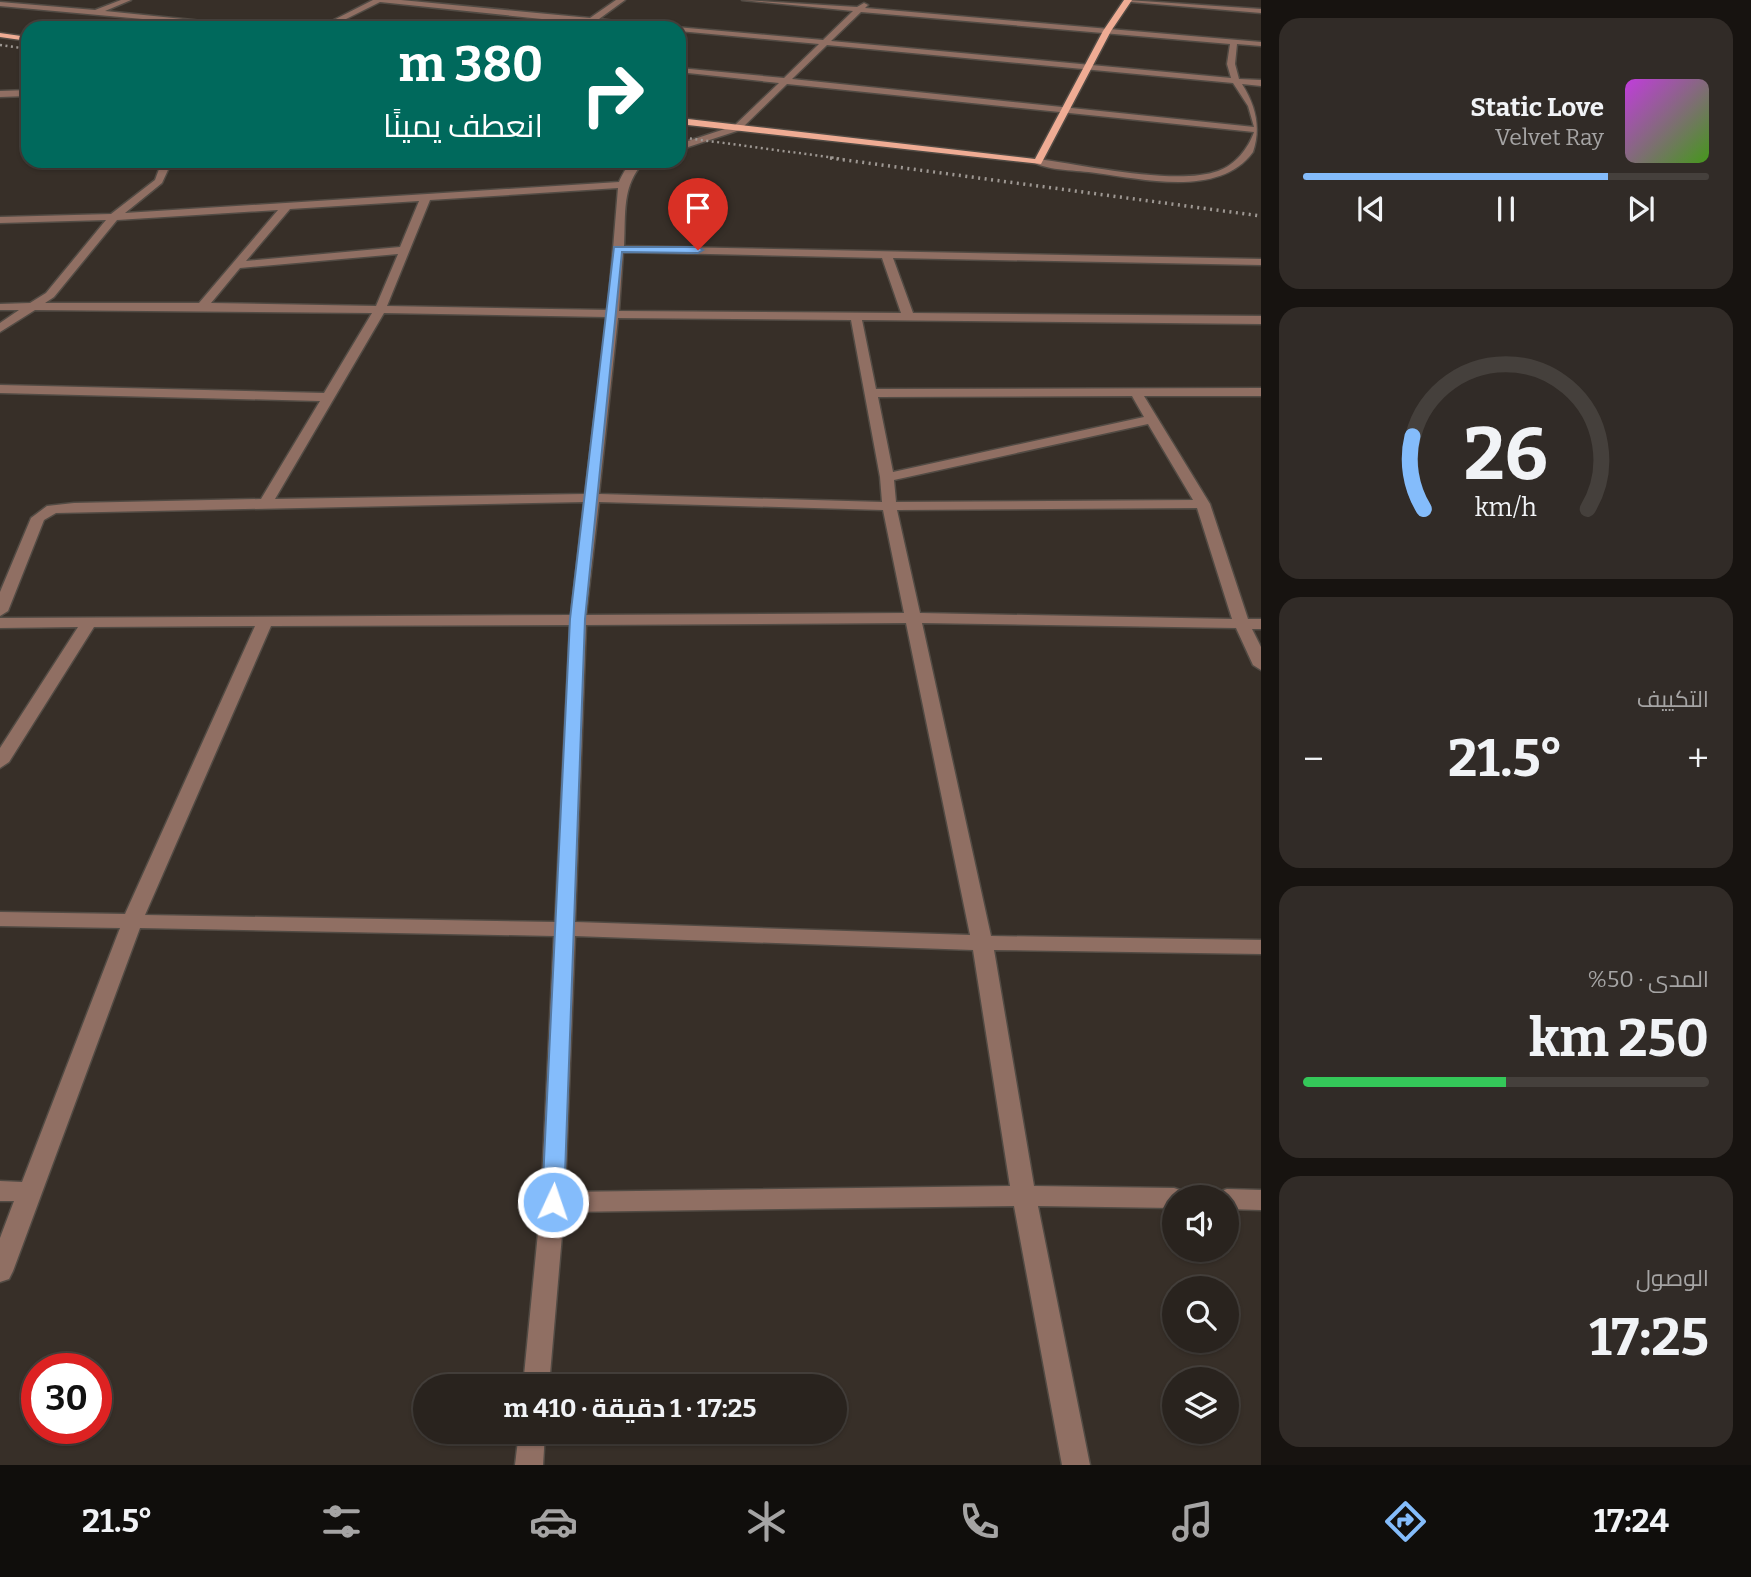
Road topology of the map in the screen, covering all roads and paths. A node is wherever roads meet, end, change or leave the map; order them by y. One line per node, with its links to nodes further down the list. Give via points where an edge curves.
1 (127, 0): 12 (street)
2 (379, 0): 14 (street); 15 (street)
3 (621, 0): 15 (street)
4 (746, 0): 9 (street)
5 (869, 0): 9 (street)
6 (1129, 0): 11 (street); 17 (main road)
7 (0, 4): 8 (street)
8 (17, 5): 10 (street); 12 (street)
9 (859, 10): 17 (street); 21 (street)
10 (0, 11)
11 (1261, 11)
12 (93, 13): 13 (street)
13 (184, 21)
14 (336, 21)
15 (593, 21)
16 (686, 30): 21 (street)
17 (1107, 31): 20 (street); 23 (main road)
18 (0, 35): 19 (main road)
19 (21, 38)
20 (1234, 41): 22 (street); 26 (street, via 1231,64)
21 (826, 44): 23 (street); 25 (street)
22 (1261, 44)
23 (1090, 68): 26 (street); 30 (main road)
24 (686, 71): 25 (street)
25 (788, 81): 30 (street); 32 (street)
26 (1236, 81): 27 (street); 33 (street, via 1252,106)
27 (1261, 83)
28 (21, 93): 29 (street)
29 (0, 94)
30 (1066, 110): 33 (street); 35 (main road)
31 (686, 122): 32 (main road)
32 (737, 128): 34 (street); 35 (main road)
33 (1259, 130): 35 (street, via 1246,154 1223,173 1211,176 1171,177)
34 (686, 145)
35 (1038, 162)
36 (164, 168): 41 (street, via 159,181)
37 (631, 168): 38 (street)
38 (623, 185): 39 (street); 43 (street)
39 (426, 197): 40 (street); 44 (street)
40 (286, 207): 41 (street); 47 (street)
41 (114, 217): 42 (street); 50 (street, via 50,295)
42 (0, 220)
43 (617, 249): 45 (street); 52 (street)
44 (404, 250): 47 (street); 51 (street)
45 (886, 254): 46 (street); 53 (street)
46 (1261, 262)
47 (239, 265): 48 (street)
48 (202, 306): 50 (street); 51 (street)
49 (0, 307): 50 (street)
50 (33, 307): 56 (street)
51 (381, 308): 52 (street); 61 (street)
52 (613, 314): 54 (street); 64 (street)
53 (908, 316): 54 (street); 55 (street)
54 (856, 317): 59 (street)
55 (1261, 320)
56 (0, 328)
57 (0, 389): 61 (street)
58 (1261, 392): 60 (street)
59 (870, 393): 60 (street); 63 (street)
60 (1136, 393): 62 (street)
61 (327, 397): 66 (street)
62 (1151, 419): 63 (street); 65 (street)
63 (887, 477): 67 (street)
64 (593, 498): 66 (street); 67 (street); 70 (street)
65 (1203, 504): 67 (street); 74 (street)
66 (264, 506): 68 (street, via 52,509 37,519 30,532)
67 (889, 506): 69 (street)
68 (0, 611)
69 (914, 618): 70 (street); 74 (street); 81 (street)
70 (578, 619): 71 (street); 80 (street)
71 (266, 620): 72 (street); 79 (street)
72 (89, 622): 73 (street); 77 (street)
73 (0, 623)
74 (1242, 624): 75 (street); 76 (street)
75 (1261, 624)
76 (1261, 665)
77 (0, 762)
78 (0, 919): 79 (street)
79 (132, 922): 80 (street); 84 (street)
80 (567, 929): 81 (street); 89 (street)
81 (982, 943): 82 (street); 85 (street)
82 (1261, 947)
83 (0, 1191): 84 (street)
84 (30, 1192): 90 (street)
85 (1024, 1196): 86 (street); 89 (street); 94 (street)
86 (1162, 1198)
87 (1239, 1199): 88 (street)
88 (1261, 1200)
89 (553, 1202): 91 (street)
90 (0, 1271)
91 (537, 1374)
92 (531, 1444): 93 (street)
93 (529, 1465)
94 (1076, 1465)

